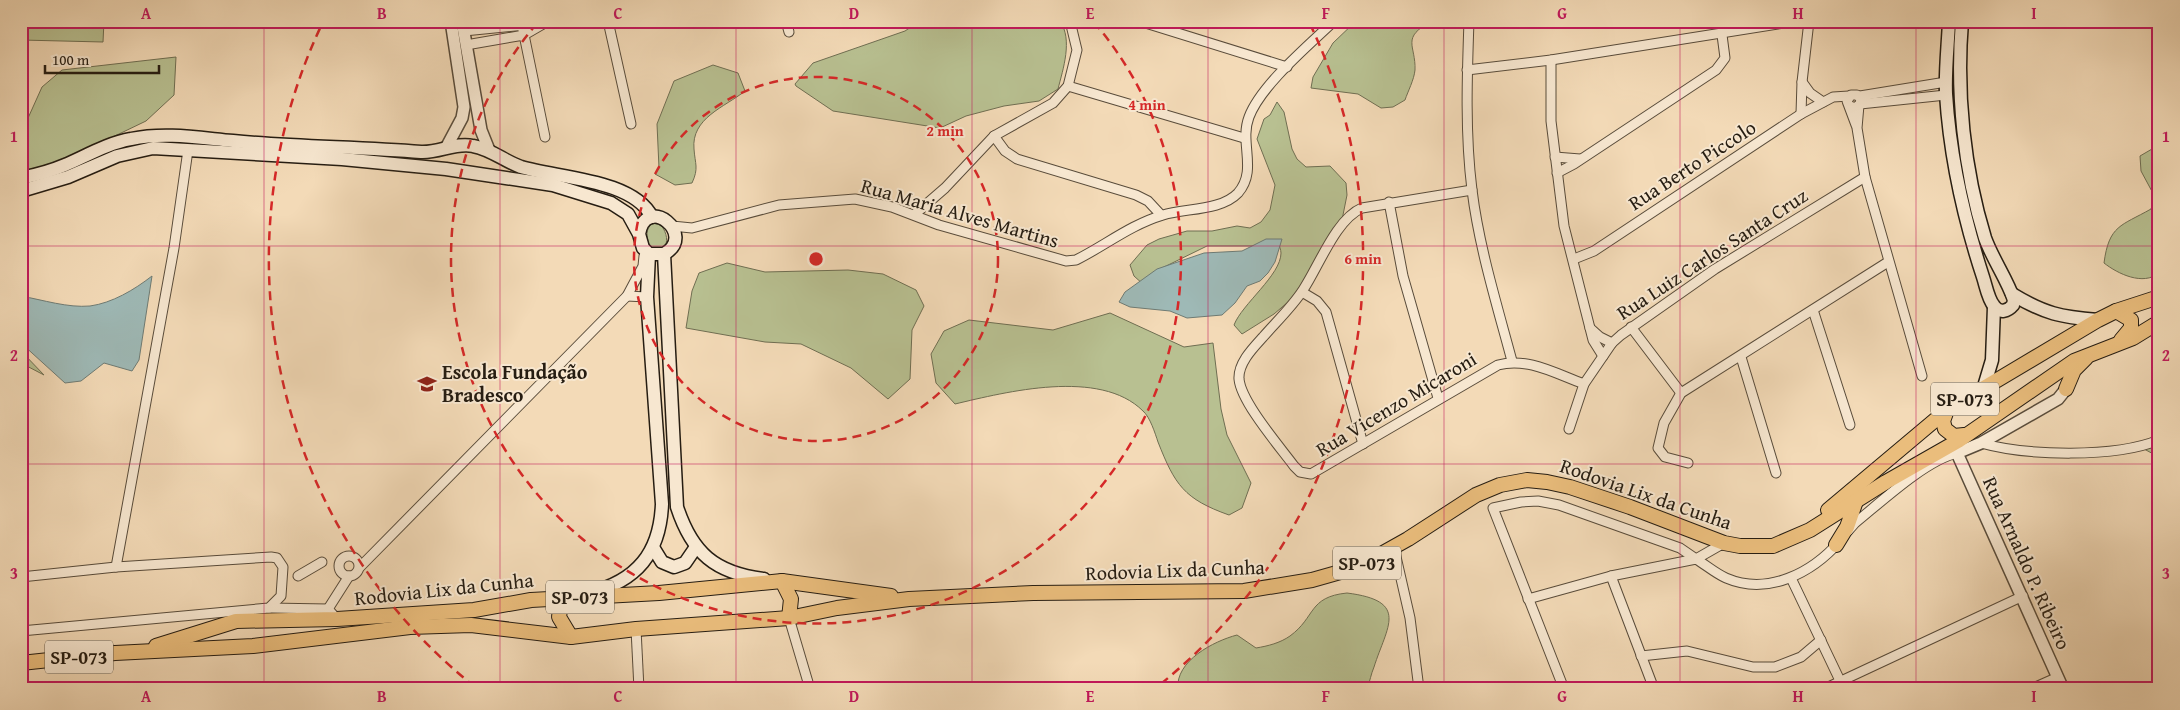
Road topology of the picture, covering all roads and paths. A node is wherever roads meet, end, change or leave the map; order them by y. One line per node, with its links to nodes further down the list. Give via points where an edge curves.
1 (451, 21): 33 (street, via 464,107 462,118)
2 (565, 21): 13 (street)
3 (608, 21): 29 (street)
4 (786, 21): 16 (street)
5 (1070, 21): 24 (street, via 1077,50)
6 (1139, 21): 21 (street)
7 (1334, 21): 21 (street, Rua Maria Alves Martins)
8 (1469, 21): 22 (street)
9 (1797, 21): 17 (street)
10 (1809, 21): 23 (street)
11 (1950, 21): 25 (main road)
12 (1962, 21): 58 (main road, via 1962,112 1969,165 1986,238 1998,270)
13 (543, 24): 14 (street); 18 (street)
14 (522, 25): 15 (street); 18 (street)
15 (463, 26): 19 (street)
16 (789, 32)
17 (1722, 35): 20 (street); 37 (street, via 1725,58 1716,70)
18 (524, 36): 19 (street); 31 (street)
19 (466, 45): 35 (street, via 481,130)
20 (1551, 60): 22 (street); 36 (street, via 1551,121)
21 (1287, 67): 32 (street, Rua Maria Alves Martins, via 1256,104)
22 (1468, 70): 43 (street)
23 (1802, 82): 26 (street, via 1810,93); 28 (street)
24 (1068, 86): 30 (street, via 1053,103); 32 (street)
25 (1946, 88): 27 (street); 62 (main road, via 1963,207)
26 (1826, 101): 27 (street); 28 (street, Rua Berto Piccolo)
27 (1854, 102): 41 (street)
28 (1801, 114): 55 (street, Rua Berto Piccolo, via 1594,251)
29 (630, 124)
30 (994, 136): 46 (street, via 945,188); 47 (street, via 1005,151 1017,158 1136,195 1148,201)
31 (545, 137)
32 (1244, 138): 47 (street, Rua Maria Alves Martins, via 1248,174 1236,194 1223,203)
33 (446, 148): 35 (main road, via 463,145); 38 (main road, via 443,158); 42 (main road, via 424,152 152,136 114,143 64,165)
34 (188, 150): 38 (main road); 44 (main road, via 135,151); 101 (street, via 174,248)
35 (489, 150): 40 (main road, via 490,165); 48 (main road, via 524,168 589,181 617,191 641,204)
36 (1555, 157): 37 (street); 39 (street)
37 (1580, 159): 39 (street)
38 (446, 169): 40 (main road)
39 (1557, 173): 55 (street, via 1564,226)
40 (482, 176): 51 (main road, via 553,185 588,194 621,208)
41 (1865, 177): 56 (street); 67 (street, Rua Luiz Carlos Santa Cruz, via 1730,260)
42 (21, 178)
43 (1472, 190): 45 (street, Rua Vicenzo Micaroni); 74 (street, via 1488,270)
44 (21, 191)
45 (1389, 202): 57 (street, Rua Vicenzo Micaroni, via 1362,208 1348,216); 81 (street, via 1403,276)
46 (915, 214): 47 (street, Rua Maria Alves Martins, via 939,225 1066,261 1076,260 1130,227); 50 (street, Rua Maria Alves Martins, via 854,199 835,199 779,205)
47 (1161, 215)
48 (652, 217): 49 (main road, via 664,218); 51 (main road, via 642,223)
49 (672, 226): 50 (street, Rua Maria Alves Martins); 52 (main road)
50 (692, 228): 52 (street, Rua Maria Alves Martins)
51 (639, 234): 53 (main road)
52 (674, 242): 54 (main road)
53 (646, 251): 54 (main road); 59 (street, via 643,266); 60 (main road)
54 (664, 254): 96 (main road, via 675,490 683,524)
55 (1574, 259): 68 (street)
56 (1888, 262): 63 (street); 75 (street)
57 (1302, 292): 88 (street, via 1317,301 1326,312); 88 (street, Rua Vicenzo Micaroni, via 1248,355 1239,378 1242,390 1250,406 1300,472 1312,474)
58 (2012, 294): 62 (main road, via 2014,300 2010,308 2000,311); 65 (main road, via 2037,309 2062,317)
59 (627, 296): 60 (street); 102 (street)
60 (647, 297): 98 (main road, via 662,504 661,526)
61 (2159, 297): 64 (main road, Rodovia Lix da Cunha / SP-073)
62 (1994, 307): 79 (main road, via 1992,360)
63 (1813, 310): 72 (street); 83 (street)
64 (2116, 311): 65 (main road, Rodovia Lix da Cunha / SP-073); 70 (main road, via 2131,320 2131,328)
65 (2098, 320): 79 (main road, Rodovia Lix da Cunha / SP-073)
66 (2159, 322): 70 (main road, Rodovia Lix da Cunha / SP-073)
67 (1631, 327): 69 (street, Rua Luiz Carlos Santa Cruz); 80 (street)
68 (1590, 328): 69 (street, via 1600,338); 71 (street, via 1596,346)
69 (1612, 343): 71 (street, Rua Luiz Carlos Santa Cruz)
70 (2115, 346): 73 (main road, Rodovia Lix da Cunha / SP-073)
71 (1604, 356): 77 (street, Rua Luiz Carlos Santa Cruz)
72 (1741, 357): 80 (street); 91 (street)
73 (2087, 357): 76 (main road, Rodovia Lix da Cunha / SP-073); 78 (main road, via 2074,370)
74 (1512, 361): 77 (street); 81 (street, Rua Vicenzo Micaroni, via 1485,371)
75 (1922, 376)
76 (2045, 379): 78 (main road, via 2062,381); 85 (main road, Rodovia Lix da Cunha / SP-073)
77 (1584, 384): 84 (street, Rua Luiz Carlos Santa Cruz)
78 (2066, 389): 87 (street, via 2058,399)
79 (1983, 390): 82 (main road, Rodovia Lix da Cunha / SP-073)
80 (1681, 393): 90 (street, via 1664,423 1658,448 1665,457)
81 (1438, 398): 88 (street, Rua Vicenzo Micaroni)
82 (1947, 410): 85 (main road, via 1943,421 1945,429 1954,436); 93 (main road, Rodovia Lix da Cunha / SP-073)
83 (1850, 425)
84 (1569, 429)
85 (1964, 435): 92 (main road, Rodovia Lix da Cunha / SP-073)
86 (2159, 440): 87 (street, via 2124,449 2078,452 2031,451)
87 (1981, 443): 89 (street)
88 (1363, 444)
89 (1957, 453): 95 (street, via 1945,456 1882,501 1855,523); 109 (street, Rua Arnaldo P. Ribeiro)
90 (1688, 463)
91 (1776, 473)
92 (1856, 501): 93 (main road, Rodovia Lix da Cunha / SP-073); 95 (main road, via 1847,527)
93 (1795, 537): 94 (main road, Rodovia Lix da Cunha / SP-073, via 1773,546)
94 (1724, 543): 97 (main road, Rodovia Lix da Cunha / SP-073, via 1570,487 1527,480 1500,485 1476,495); 99 (street)
95 (1836, 545): 107 (street)
96 (696, 547): 98 (main road, via 686,563 674,567 662,562); 108 (main road, via 715,565 730,573)
97 (1394, 548): 111 (main road, Rodovia Lix da Cunha / SP-073, via 1338,574 1244,591 1033,592); 131 (street, via 1410,618)
98 (654, 549): 110 (main road, via 638,568 614,586)
99 (1696, 558): 105 (street); 107 (street, via 1724,578 1751,585); 112 (street, via 1680,548 1559,505 1538,501 1493,508)
100 (322, 562): 103 (street)
101 (116, 567): 106 (street); 113 (street, via 277,558 283,567 282,593)
102 (360, 567): 104 (street, via 357,573); 104 (street, via 355,557 348,555 342,559 340,569)
103 (298, 576)
104 (349, 576): 115 (street)
105 (1611, 576): 112 (street); 125 (street)
106 (21, 577)
107 (1791, 578): 122 (street)
108 (782, 581): 110 (main road, Rodovia Lix da Cunha / SP-073); 111 (main road, Rodovia Lix da Cunha / SP-073); 116 (main road, via 791,599)
109 (2023, 596): 127 (street, Rua Arnaldo P. Ribeiro); 128 (street)
110 (576, 597): 115 (main road, Rodovia Lix da Cunha / SP-073, via 531,600 474,610); 121 (main road, via 560,610 562,622)
111 (909, 599): 116 (main road, Rodovia Lix da Cunha / SP-073)
112 (1528, 599): 132 (street)
113 (270, 608): 114 (street); 120 (street)
114 (308, 609): 115 (street); 117 (street)
115 (333, 614): 117 (main road, Rodovia Lix da Cunha / SP-073)
116 (789, 618): 119 (main road, Rodovia Lix da Cunha / SP-073); 130 (street)
117 (297, 620): 118 (main road, Rodovia Lix da Cunha / SP-073)
118 (251, 621): 123 (main road, via 246,625 245,633); 124 (main road, Rodovia Lix da Cunha / SP-073, via 236,621)
119 (636, 629): 121 (main road, Rodovia Lix da Cunha / SP-073); 129 (street)
120 (21, 631)
121 (571, 637): 123 (main road, Rodovia Lix da Cunha / SP-073, via 458,625 410,627)
122 (1821, 640): 125 (street, via 1801,657 1775,667 1744,665 1686,651); 128 (street)
123 (253, 646): 124 (main road, Rodovia Lix da Cunha / SP-073)
124 (137, 652): 126 (main road, Rodovia Lix da Cunha / SP-073)
125 (1641, 656): 133 (street)
126 (21, 663)
127 (2058, 677): 135 (street); 136 (street, Rua Arnaldo P. Ribeiro)
128 (1842, 685): 134 (street)
129 (639, 689)
130 (810, 689)
131 (1419, 689)
132 (1564, 689)
133 (1654, 689)
134 (1824, 689)
135 (2031, 689)
136 (2063, 689)

